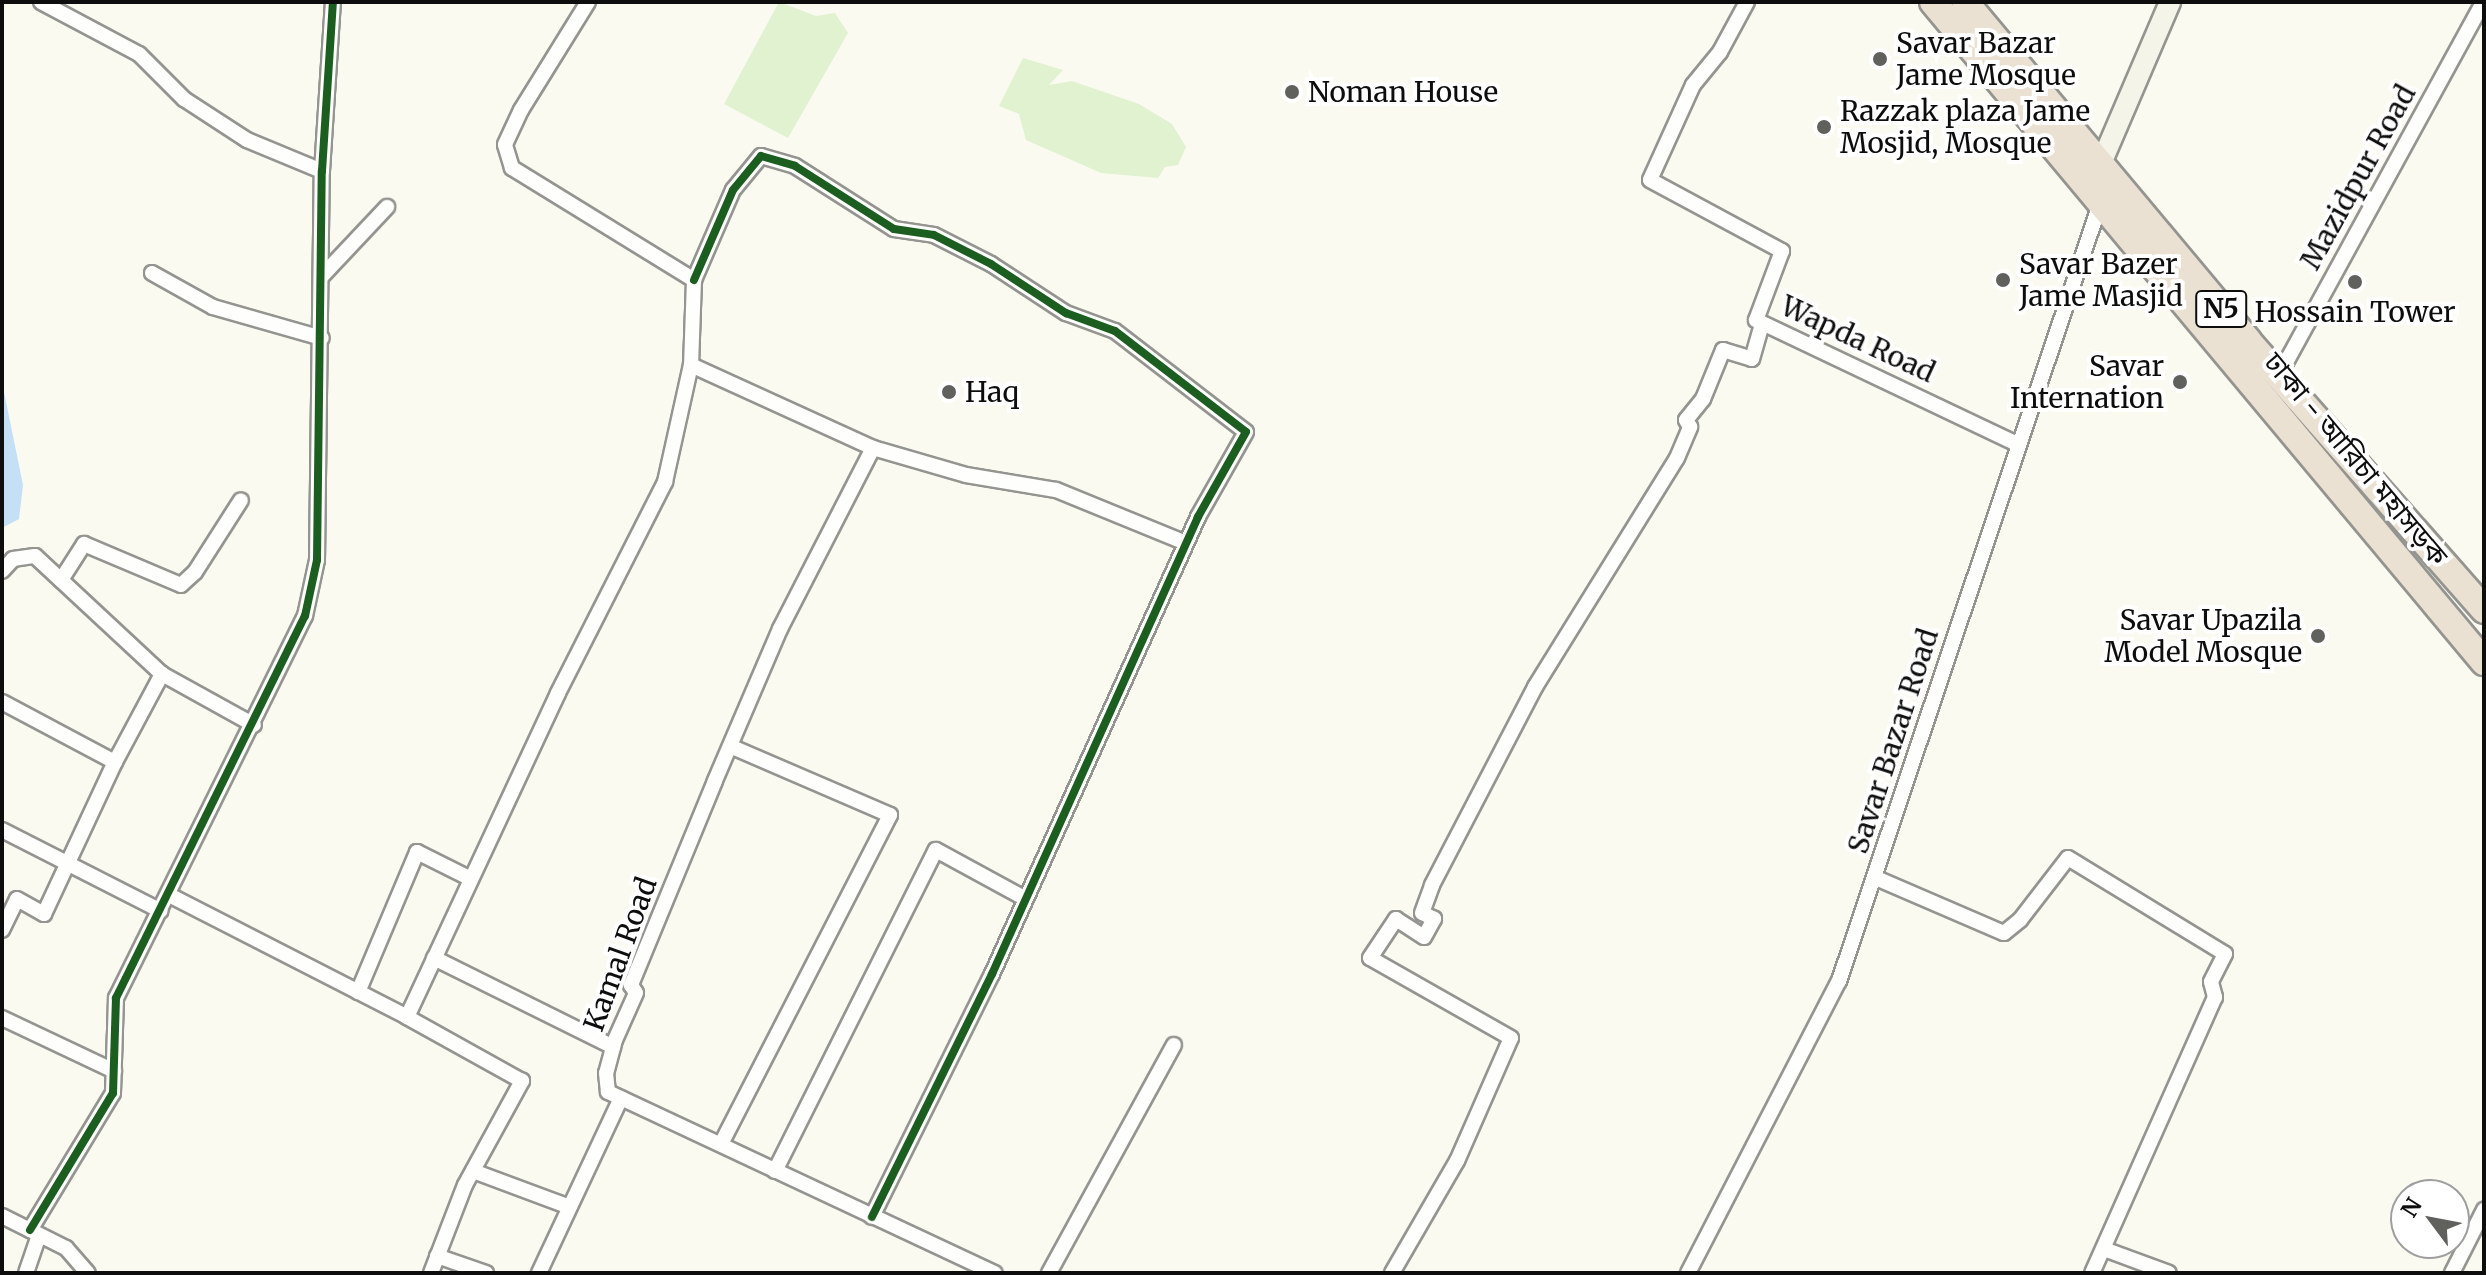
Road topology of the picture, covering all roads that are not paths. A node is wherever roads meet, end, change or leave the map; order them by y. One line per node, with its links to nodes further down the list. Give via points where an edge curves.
1 (41, 2): 10 (street, via 139,54 184,99 247,140)
2 (333, 2): 10 (street)
3 (588, 2): 15 (street, via 521,110 505,145 512,168)
4 (1747, 2): 16 (street, Wapda Road, via 1720,52 1693,85 1650,180 1782,251 1756,320)
5 (1933, 2): 11 (highway, ঢাকা - আরিচা মহাসড়ক / N5)
6 (1965, 2): 9 (highway, ঢাকা - আরিচা মহাসড়ক / N5)
7 (2170, 2): 9 (street)
8 (2483, 2): 19 (street, Mazidpur Road)
9 (2102, 161): 19 (highway, ঢাকা - আরিচা মহাসড়ক / N5)
10 (322, 171): 14 (street)
11 (2100, 204): 20 (street, Savar Bazar Road); 27 (highway, ঢাকা - আরিচা মহাসড়ক / N5)
12 (387, 207): 14 (street)
13 (152, 273): 17 (street, via 213,307)
14 (322, 276): 17 (street)
15 (694, 280): 18 (street); 23 (street, via 733,190 761,156 795,166 894,229 934,235 991,264 1066,313 1115,331 1246,432)
16 (1762, 323): 20 (street, Wapda Road); 66 (street, via 1752,359 1723,350 1703,399 1686,420 1690,427 1677,458 1535,687 1428,894 1422,913 1434,919 1424,937 1396,919 1370,958 1511,1038 1457,1161)
17 (322, 338): 30 (street, via 317,560 305,616)
18 (691, 365): 21 (street); 36 (street, via 665,482)
19 (2278, 377): 26 (highway, ঢাকা - আরিচা মহাসড়ক / N5)
20 (2019, 445): 35 (street, Savar Bazar Road, via 1922,724)
21 (873, 448): 23 (street, via 966,475 1056,490); 31 (street, Kamal Road, via 780,629)
22 (241, 500): 25 (street, via 181,585 84,544)
23 (1186, 543): 38 (street)
24 (2, 571): 25 (street, via 13,559 35,556)
25 (61, 580): 28 (street)
26 (2484, 610)
27 (2484, 662)
28 (162, 674): 30 (street); 32 (street)
29 (2, 702): 32 (street)
30 (254, 725): 37 (street)
31 (730, 746): 46 (street, Kamal Road, via 631,985 636,993); 49 (street, via 890,815)
32 (115, 762): 34 (street)
33 (2, 830): 34 (street)
34 (69, 861): 39 (street); 40 (street, via 44,914 17,899)
35 (1876, 878): 57 (street, via 2004,933 2068,858 2225,954 2211,982 2215,997); 67 (street, Savar Bazar Road, via 1839,981)
36 (471, 879): 41 (street); 42 (street, via 417,852)
37 (169, 895): 39 (street); 42 (street)
38 (1026, 899): 51 (street, via 936,850); 55 (street)
39 (161, 911): 47 (street, via 116,998)
40 (2, 930)
41 (434, 958): 43 (street); 46 (street)
42 (358, 992): 43 (street)
43 (407, 1017): 50 (street, via 522,1081)
44 (2, 1018): 47 (street)
45 (1174, 1045): 65 (street)
46 (613, 1047): 48 (street, Kamal Road, via 606,1073 608,1092)
47 (114, 1071): 56 (street, via 113,1093)
48 (621, 1098): 49 (street); 52 (street)
49 (721, 1144): 51 (street)
50 (473, 1171): 52 (street); 58 (street)
51 (775, 1171): 55 (street)
52 (570, 1207): 63 (street)
53 (2484, 1210): 70 (street)
54 (2, 1216): 56 (street)
55 (872, 1217): 64 (street)
56 (35, 1233): 59 (street); 60 (street, via 66,1248)
57 (2104, 1249): 68 (street); 69 (street)
58 (437, 1256): 61 (street); 62 (street)
59 (26, 1273)
60 (88, 1273)
61 (431, 1273)
62 (486, 1273)
63 (539, 1273)
64 (995, 1273)
65 (1049, 1273)
66 (1392, 1273)
67 (1688, 1273)
68 (2092, 1273)
69 (2169, 1273)
70 (2452, 1273)

